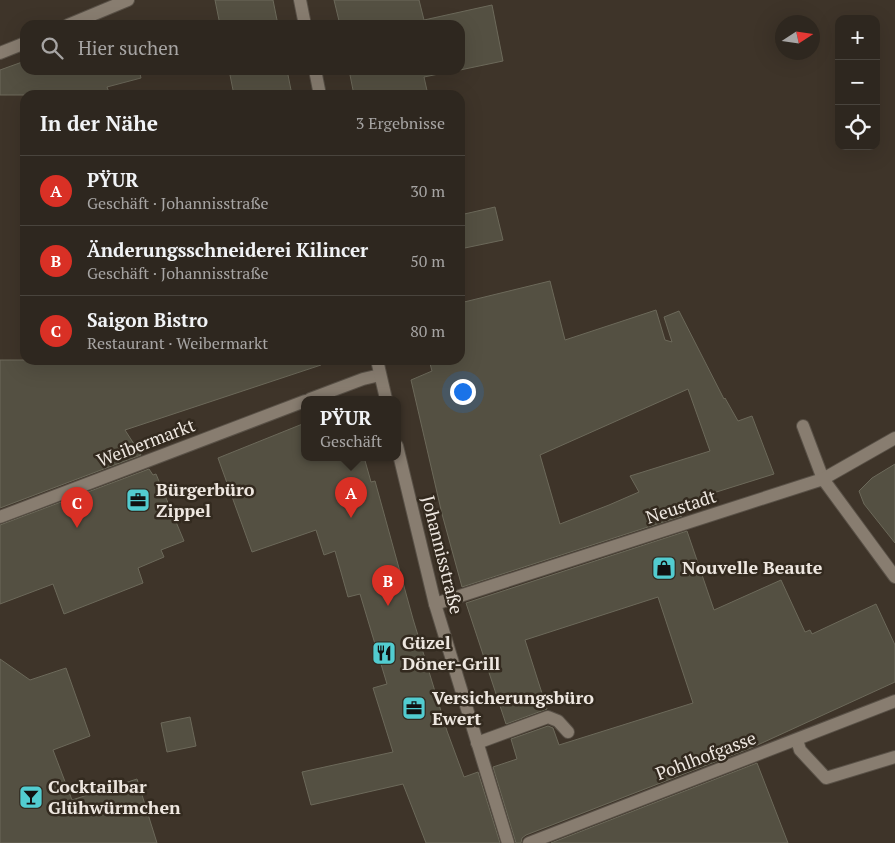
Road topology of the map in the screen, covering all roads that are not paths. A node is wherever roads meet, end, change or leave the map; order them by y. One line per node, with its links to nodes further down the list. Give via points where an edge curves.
1 (128, 0): 3 (street)
2 (300, 0): 4 (street)
3 (80, 20)
4 (305, 20)
5 (20, 45): 6 (street)
6 (0, 52)
7 (316, 75): 8 (street)
8 (319, 90)
9 (378, 365): 10 (street)
10 (380, 375): 11 (street); 12 (street)
11 (318, 396)
12 (385, 396)
13 (301, 403): 18 (street, Weibermarkt)
14 (803, 426): 17 (street)
15 (895, 438): 17 (street, Neustadt)
16 (401, 461): 20 (street, Johannisstraße)
17 (823, 479): 19 (street); 20 (street, Neustadt)
18 (0, 517)
19 (895, 577)
20 (435, 604): 24 (street, Johannisstraße)
21 (895, 701): 23 (street, Pohlhofgasse)
22 (568, 732): 24 (street, via 548,718)
23 (797, 740): 25 (street, via 800,750 826,778); 27 (street, Pohlhofgasse)
24 (477, 743): 26 (street, Johannisstraße)
25 (895, 757)
26 (508, 843)
27 (529, 843)

